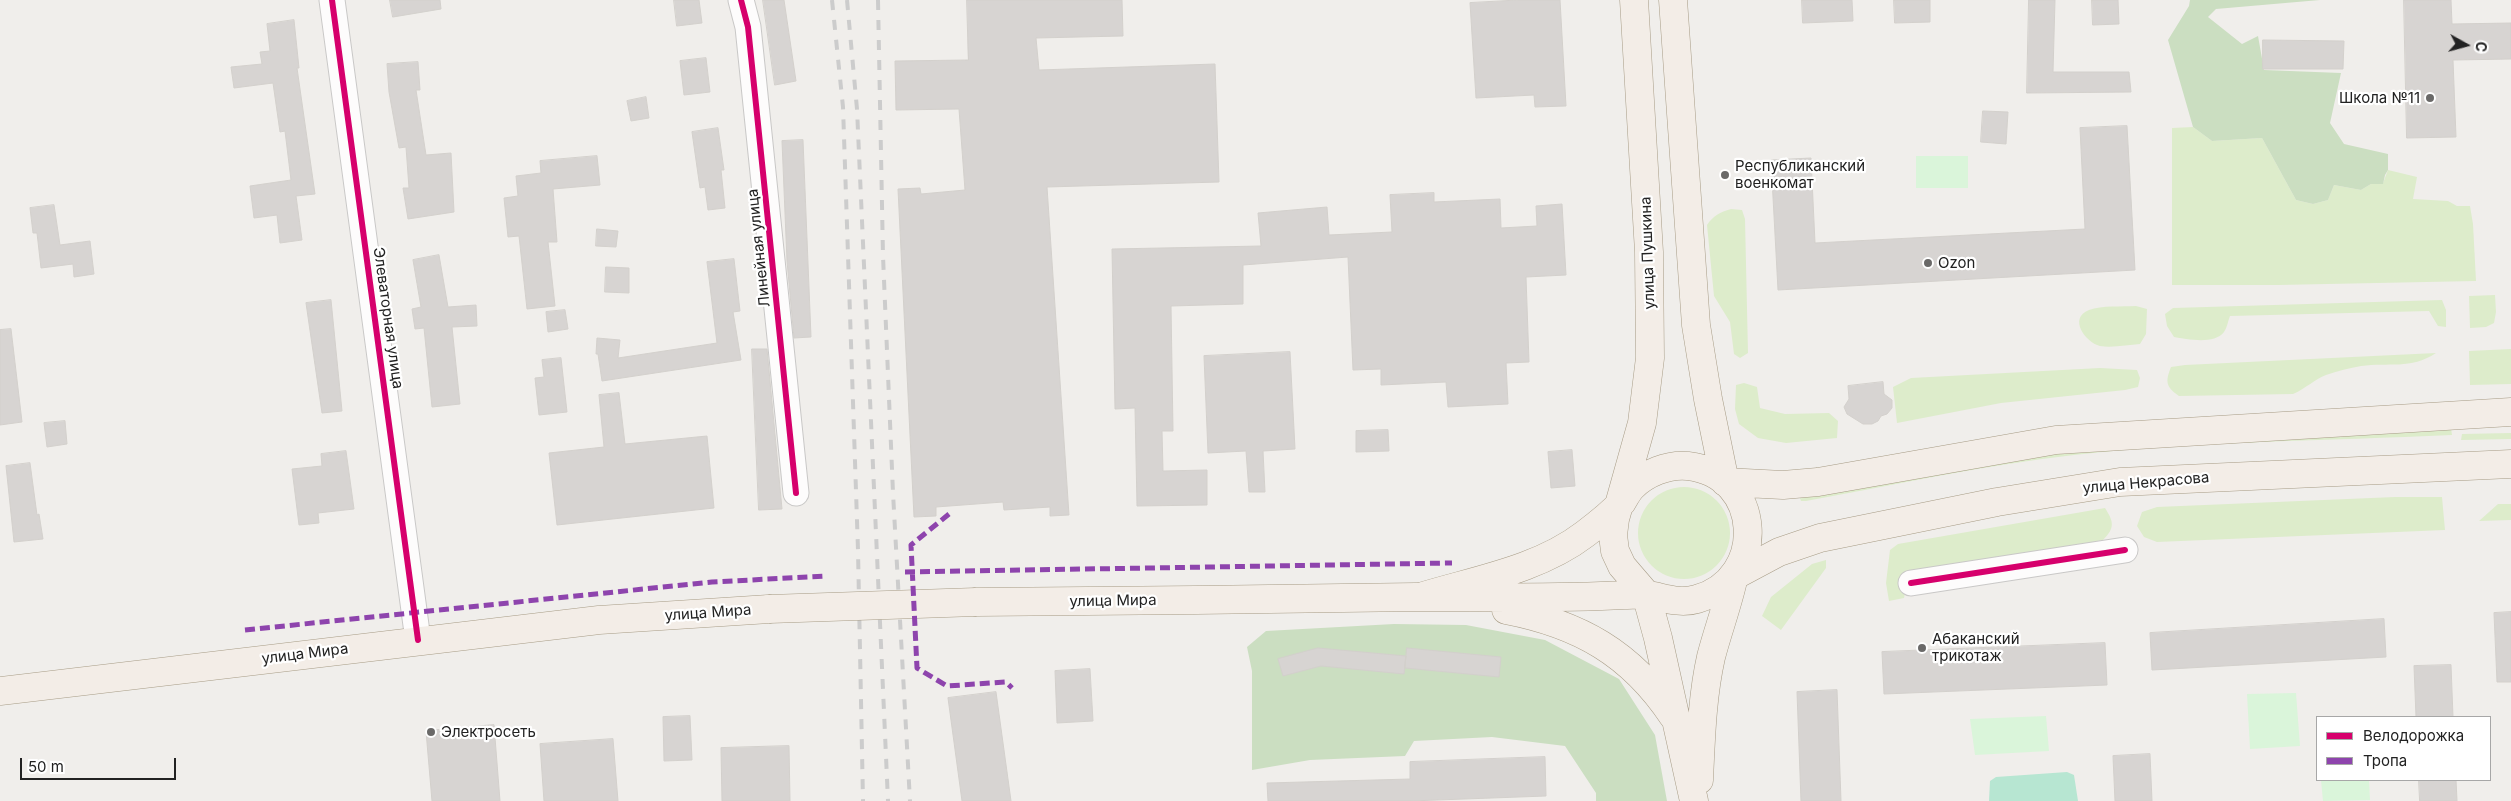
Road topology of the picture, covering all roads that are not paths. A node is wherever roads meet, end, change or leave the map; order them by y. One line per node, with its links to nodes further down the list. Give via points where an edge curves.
1 (332, 0): 15 (street, Элеваторная улица)
2 (741, 0): 8 (street, Линейная улица, via 748,27)
3 (1634, 0): 9 (main road, улица Пушкина, via 1646,179 1650,336 1642,423)
4 (1673, 0): 7 (main road, via 1696,325)
5 (2511, 412): 7 (main road, via 2056,440 1818,482 1783,485)
6 (2511, 464): 11 (main road, улица Некрасова, via 2120,482 1997,502 1820,538 1779,552)
7 (1725, 482): 9 (main road, via 1707,471 1688,466 1667,467 1648,474 1632,487); 11 (main road, via 1747,517 1749,538 1744,558)
8 (796, 493)
9 (1620, 504): 13 (main road, via 1613,535 1616,551 1622,566); 14 (main road, via 1568,545 1529,564)
10 (2125, 550): 12 (street)
11 (1734, 576): 13 (main road, via 1722,588 1692,601 1675,601); 19 (main road, via 1704,694)
12 (1912, 583)
13 (1646, 594): 14 (main road, via 1518,599); 17 (main road)
14 (1420, 597): 15 (main road, улица Мира, bridge, via 976,602 769,609 599,620); 17 (main road, via 1531,615 1609,647 1658,694)
15 (418, 640): 16 (main road, улица Мира)
16 (0, 691)
17 (1678, 724): 18 (main road)
18 (1694, 801)
19 (1698, 801)

